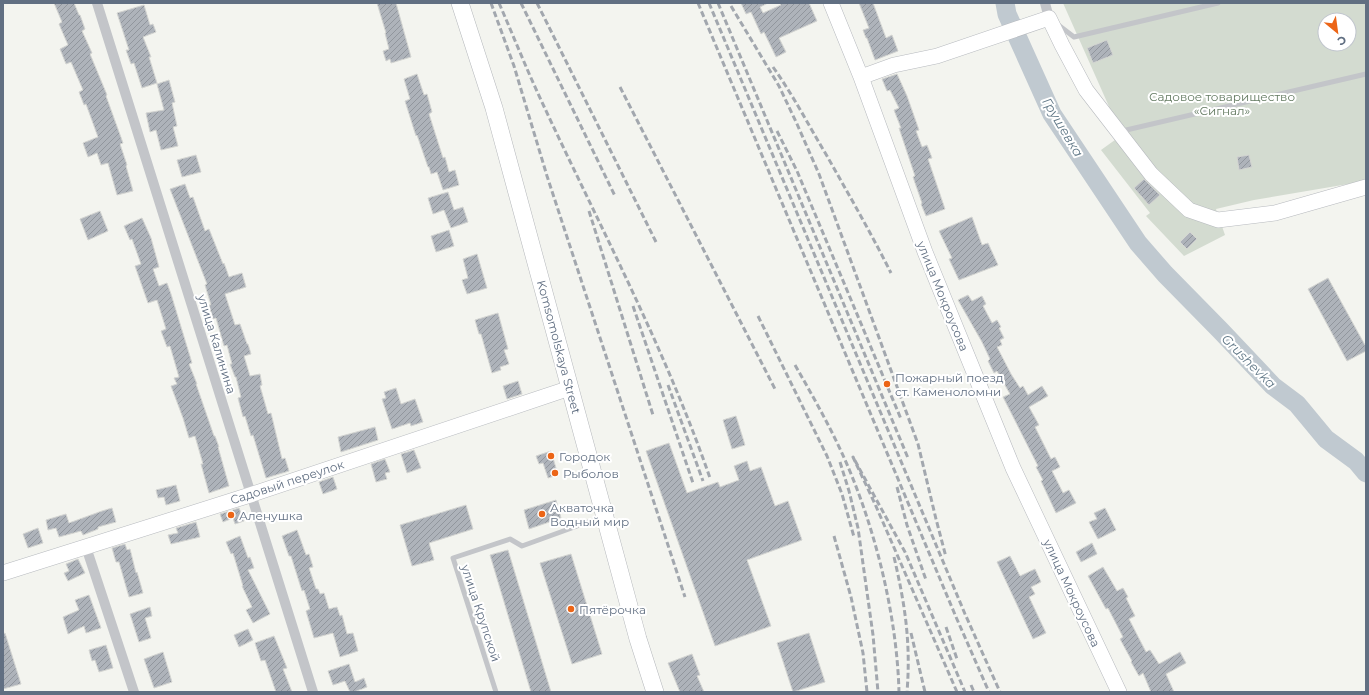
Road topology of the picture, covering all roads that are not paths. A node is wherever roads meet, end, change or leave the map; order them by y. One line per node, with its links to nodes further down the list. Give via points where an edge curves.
1 (97, 3): 12 (street, улица Калинина)
2 (460, 3): 11 (main road, Komsomolskaya Street, via 494,108)
3 (831, 3): 8 (street, улица Мокроусова)
4 (1045, 3): 6 (street)
5 (1218, 3): 6 (lane, via 1074,37)
6 (1049, 18): 8 (street, via 937,56 894,65); 9 (street, via 1086,90)
7 (1366, 74): 9 (lane)
8 (861, 77): 20 (street, улица Мокроусова, via 925,252 1013,468)
9 (1118, 132): 10 (street, via 1151,174 1189,210 1218,220 1275,212)
10 (1366, 187)
11 (570, 388): 12 (street, Садовый переулок); 13 (main road, Komsomolskaya Street)
12 (250, 495): 14 (street, Садовый переулок); 17 (street, улица Калинина)
13 (605, 516): 18 (lane, улица Крупской, via 522,546 510,538 453,558); 19 (main road, Komsomolskaya Street)
14 (86, 547): 15 (street, Садовый переулок); 16 (street)
15 (3, 573)
16 (134, 692)
17 (312, 692)
18 (496, 692)
19 (655, 692)
20 (1119, 692)

